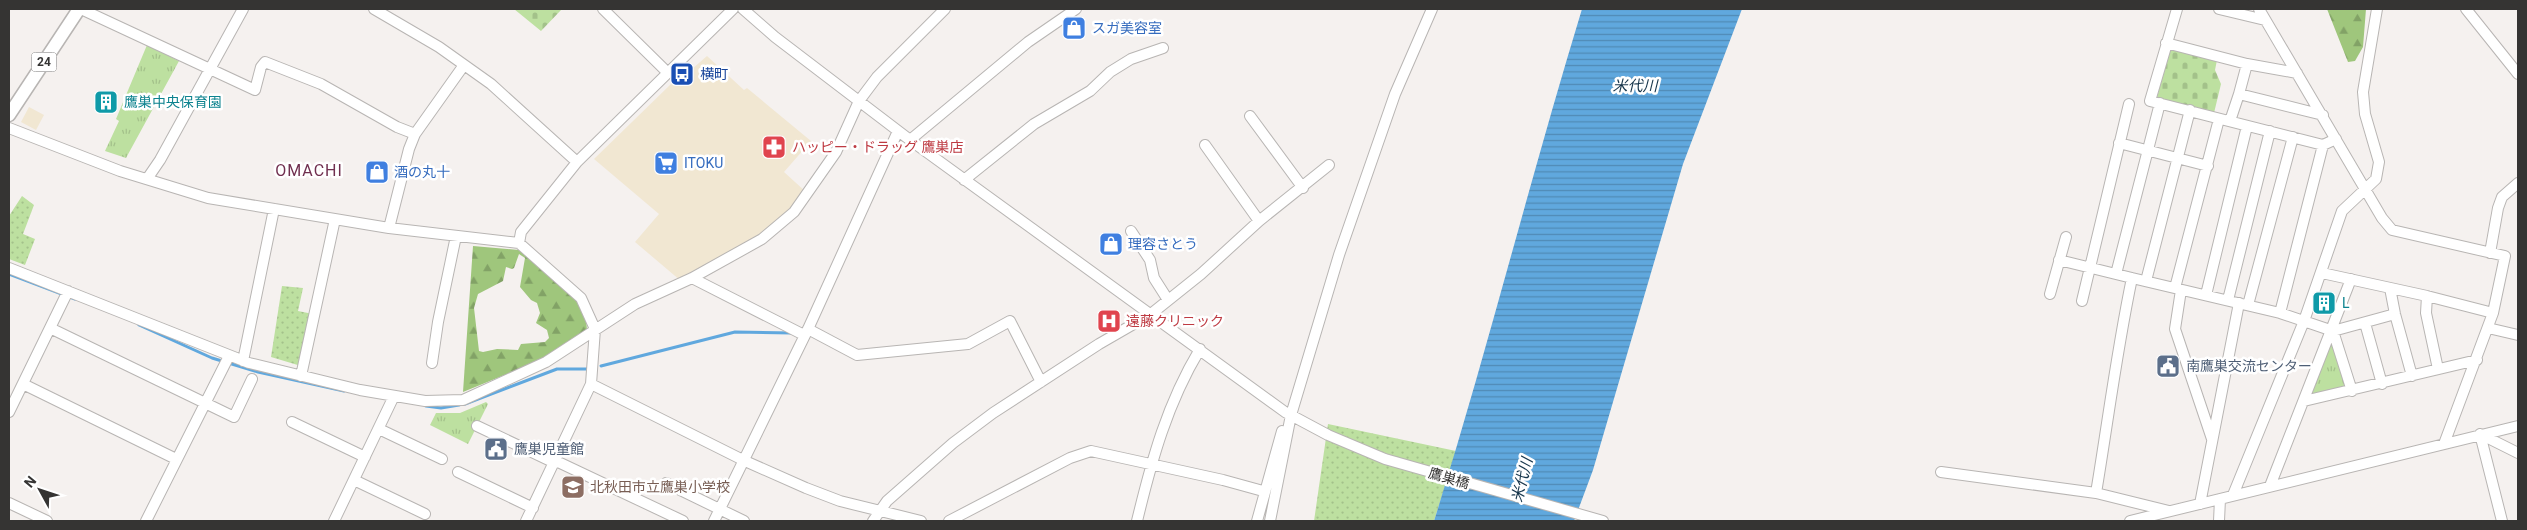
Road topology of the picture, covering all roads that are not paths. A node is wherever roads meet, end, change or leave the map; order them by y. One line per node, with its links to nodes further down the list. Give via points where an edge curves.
1 (80, 9): 20 (street); 29 (main road, 24)
2 (243, 9): 20 (street)
3 (374, 9): 19 (street)
4 (603, 9): 21 (street)
5 (733, 9): 21 (street)
6 (743, 9): 25 (street, 鷹巣橋)
7 (945, 9): 25 (street, via 878,77)
8 (1076, 9): 41 (street, via 1028,42)
9 (1432, 9): 113 (street, via 1395,94 1373,157 1339,256)
10 (2177, 9): 16 (street)
11 (2219, 9): 15 (street)
12 (2259, 9): 15 (street)
13 (2377, 9): 54 (street, via 2363,92 2365,114 2379,162 2376,179)
14 (2466, 9): 23 (street)
15 (2266, 20): 22 (street)
16 (2166, 43): 18 (street); 26 (street, via 2150,101)
17 (1163, 48): 51 (street, via 1131,59 1110,72 1090,91 1034,124)
18 (2247, 64): 22 (street); 24 (street)
19 (464, 65): 38 (street); 47 (street, via 491,84)
20 (209, 70): 38 (street, via 255,90 265,62 322,84); 50 (street)
21 (667, 72): 47 (street)
22 (2298, 73): 30 (street)
23 (2518, 74)
24 (2240, 94): 30 (street); 33 (street)
25 (859, 101): 36 (street, 鷹巣橋); 69 (street, via 836,152 794,212 762,239)
26 (2160, 103): 28 (street); 45 (street)
27 (2129, 104): 42 (street)
28 (2190, 110): 32 (street); 46 (street)
29 (9, 115)
30 (2323, 115): 40 (street)
31 (1250, 116): 53 (street)
32 (2219, 119): 33 (street); 49 (street)
33 (2230, 121): 34 (street)
34 (2248, 126): 37 (street); 77 (street)
35 (9, 128): 50 (street)
36 (898, 131): 41 (street, 鷹巣橋); 93 (street)
37 (2270, 132): 39 (street); 80 (street)
38 (415, 134): 58 (street)
39 (2293, 138): 44 (street); 82 (street)
40 (2336, 139): 44 (street); 54 (street)
41 (910, 140): 51 (street, 鷹巣橋)
42 (2119, 143): 45 (street); 66 (street)
43 (1205, 145): 57 (street)
44 (2323, 145): 83 (street)
45 (2148, 150): 46 (street); 68 (street)
46 (2176, 158): 49 (street); 72 (street)
47 (577, 162): 62 (street, via 521,232)
48 (1328, 165): 53 (street)
49 (2208, 166): 74 (street)
50 (147, 179): 55 (street, via 208,198)
51 (964, 180): 85 (street, 鷹巣橋)
52 (2518, 183): 63 (street, via 2502,197)
53 (1303, 188): 57 (street)
54 (2366, 188): 63 (street, via 2392,230); 67 (street, via 2342,211)
55 (274, 209): 56 (street); 98 (street)
56 (335, 219): 58 (street); 101 (street)
57 (1259, 221): 79 (street)
58 (389, 228): 60 (street)
59 (1131, 231): 79 (street, via 1150,260 1154,278)
60 (456, 236): 62 (street); 99 (street)
61 (2066, 237): 64 (street)
62 (519, 243): 91 (street, via 582,298)
63 (2490, 253): 84 (street, via 2505,256)
64 (2060, 260): 66 (street); 76 (street)
65 (9, 268): 75 (street)
66 (2089, 269): 68 (street); 81 (street)
67 (2322, 273): 71 (street); 87 (street)
68 (2116, 274): 70 (street)
69 (692, 278): 91 (street, via 635,304); 93 (street)
70 (2132, 278): 72 (street); 134 (street, via 2116,354)
71 (2351, 279): 73 (street); 92 (street)
72 (2146, 281): 74 (street)
73 (2390, 288): 78 (street); 86 (street)
74 (2178, 289): 77 (street); 119 (street, via 2175,329)
75 (66, 294): 89 (street); 96 (street)
76 (2050, 294)
77 (2206, 295): 80 (street)
78 (2427, 296): 84 (street); 100 (street, via 2426,313)
79 (1168, 300): 85 (street)
80 (2228, 300): 82 (street)
81 (2082, 302)
82 (2244, 304): 83 (street); 119 (street)
83 (2280, 313): 87 (street)
84 (2493, 313): 90 (street)
85 (1151, 314): 95 (street, 鷹巣橋); 104 (street)
86 (2395, 314): 88 (street); 102 (street)
87 (2304, 321): 92 (street); 135 (street)
88 (2366, 323): 92 (street); 107 (street)
89 (50, 328): 105 (street); 111 (street)
90 (2488, 328): 94 (street); 97 (street)
91 (594, 330): 106 (street); 109 (street, via 546,362 463,400 425,401)
92 (2333, 331): 108 (street); 110 (street)
93 (806, 332): 104 (street, via 857,356 968,344 1010,321); 125 (street)
94 (2518, 335)
95 (1200, 349): 113 (street, 鷹巣橋); 127 (street, via 1180,382)
96 (228, 356): 98 (street); 111 (street)
97 (2476, 360): 100 (street); 120 (street)
98 (243, 361): 101 (street)
99 (432, 363)
100 (2438, 370): 102 (street)
101 (302, 376): 109 (street)
102 (2412, 376): 107 (street)
103 (252, 379): 111 (street, via 234,417)
104 (1041, 382): 141 (street, via 953,443 887,501)
105 (23, 384): 112 (street); 123 (street)
106 (592, 384): 125 (street); 126 (street)
107 (2382, 384): 108 (street)
108 (2352, 391): 110 (street)
109 (394, 396): 117 (street)
110 (2304, 402): 132 (street)
111 (204, 404): 123 (street)
112 (9, 412)
113 (1292, 415): 133 (street, via 1279,442); 156 (street); 157 (street, 鷹巣橋, via 1357,449 1385,459)
114 (292, 422): 122 (street)
115 (477, 426): 126 (street)
116 (2518, 426): 118 (street)
117 (379, 428): 122 (street); 124 (street)
118 (2480, 434): 120 (street); 121 (street); 160 (street)
119 (2212, 440): 138 (street)
120 (2444, 444): 132 (street)
121 (2518, 453)
122 (365, 457): 130 (street)
123 (176, 459): 145 (street)
124 (442, 459)
125 (745, 461): 140 (street); 141 (street, via 840,501)
126 (555, 462): 139 (street); 148 (street)
127 (1151, 464): 133 (street); 153 (street, via 1091,450); 154 (street)
128 (458, 472): 139 (street)
129 (1941, 472): 134 (street)
130 (354, 480): 143 (street); 146 (street)
131 (666, 483): 140 (street)
132 (2270, 486): 135 (street)
133 (1264, 491): 155 (street)
134 (2096, 494): 142 (street)
135 (2233, 495): 136 (street)
136 (2220, 499): 138 (street); 159 (street)
137 (9, 503): 144 (street)
138 (2200, 504): 142 (street)
139 (533, 508): 147 (street)
140 (719, 509): 149 (street); 150 (street)
141 (882, 511): 151 (street); 152 (street)
142 (2171, 511): 158 (street)
143 (425, 514)
144 (47, 521)
145 (146, 521)
146 (334, 521)
147 (526, 521)
148 (684, 521)
149 (714, 521)
150 (744, 521)
151 (872, 521)
152 (921, 521)
153 (949, 521)
154 (1137, 521)
155 (1257, 521)
156 (1270, 521)
157 (1604, 521)
158 (2130, 521)
159 (2219, 521)
160 (2502, 521)

